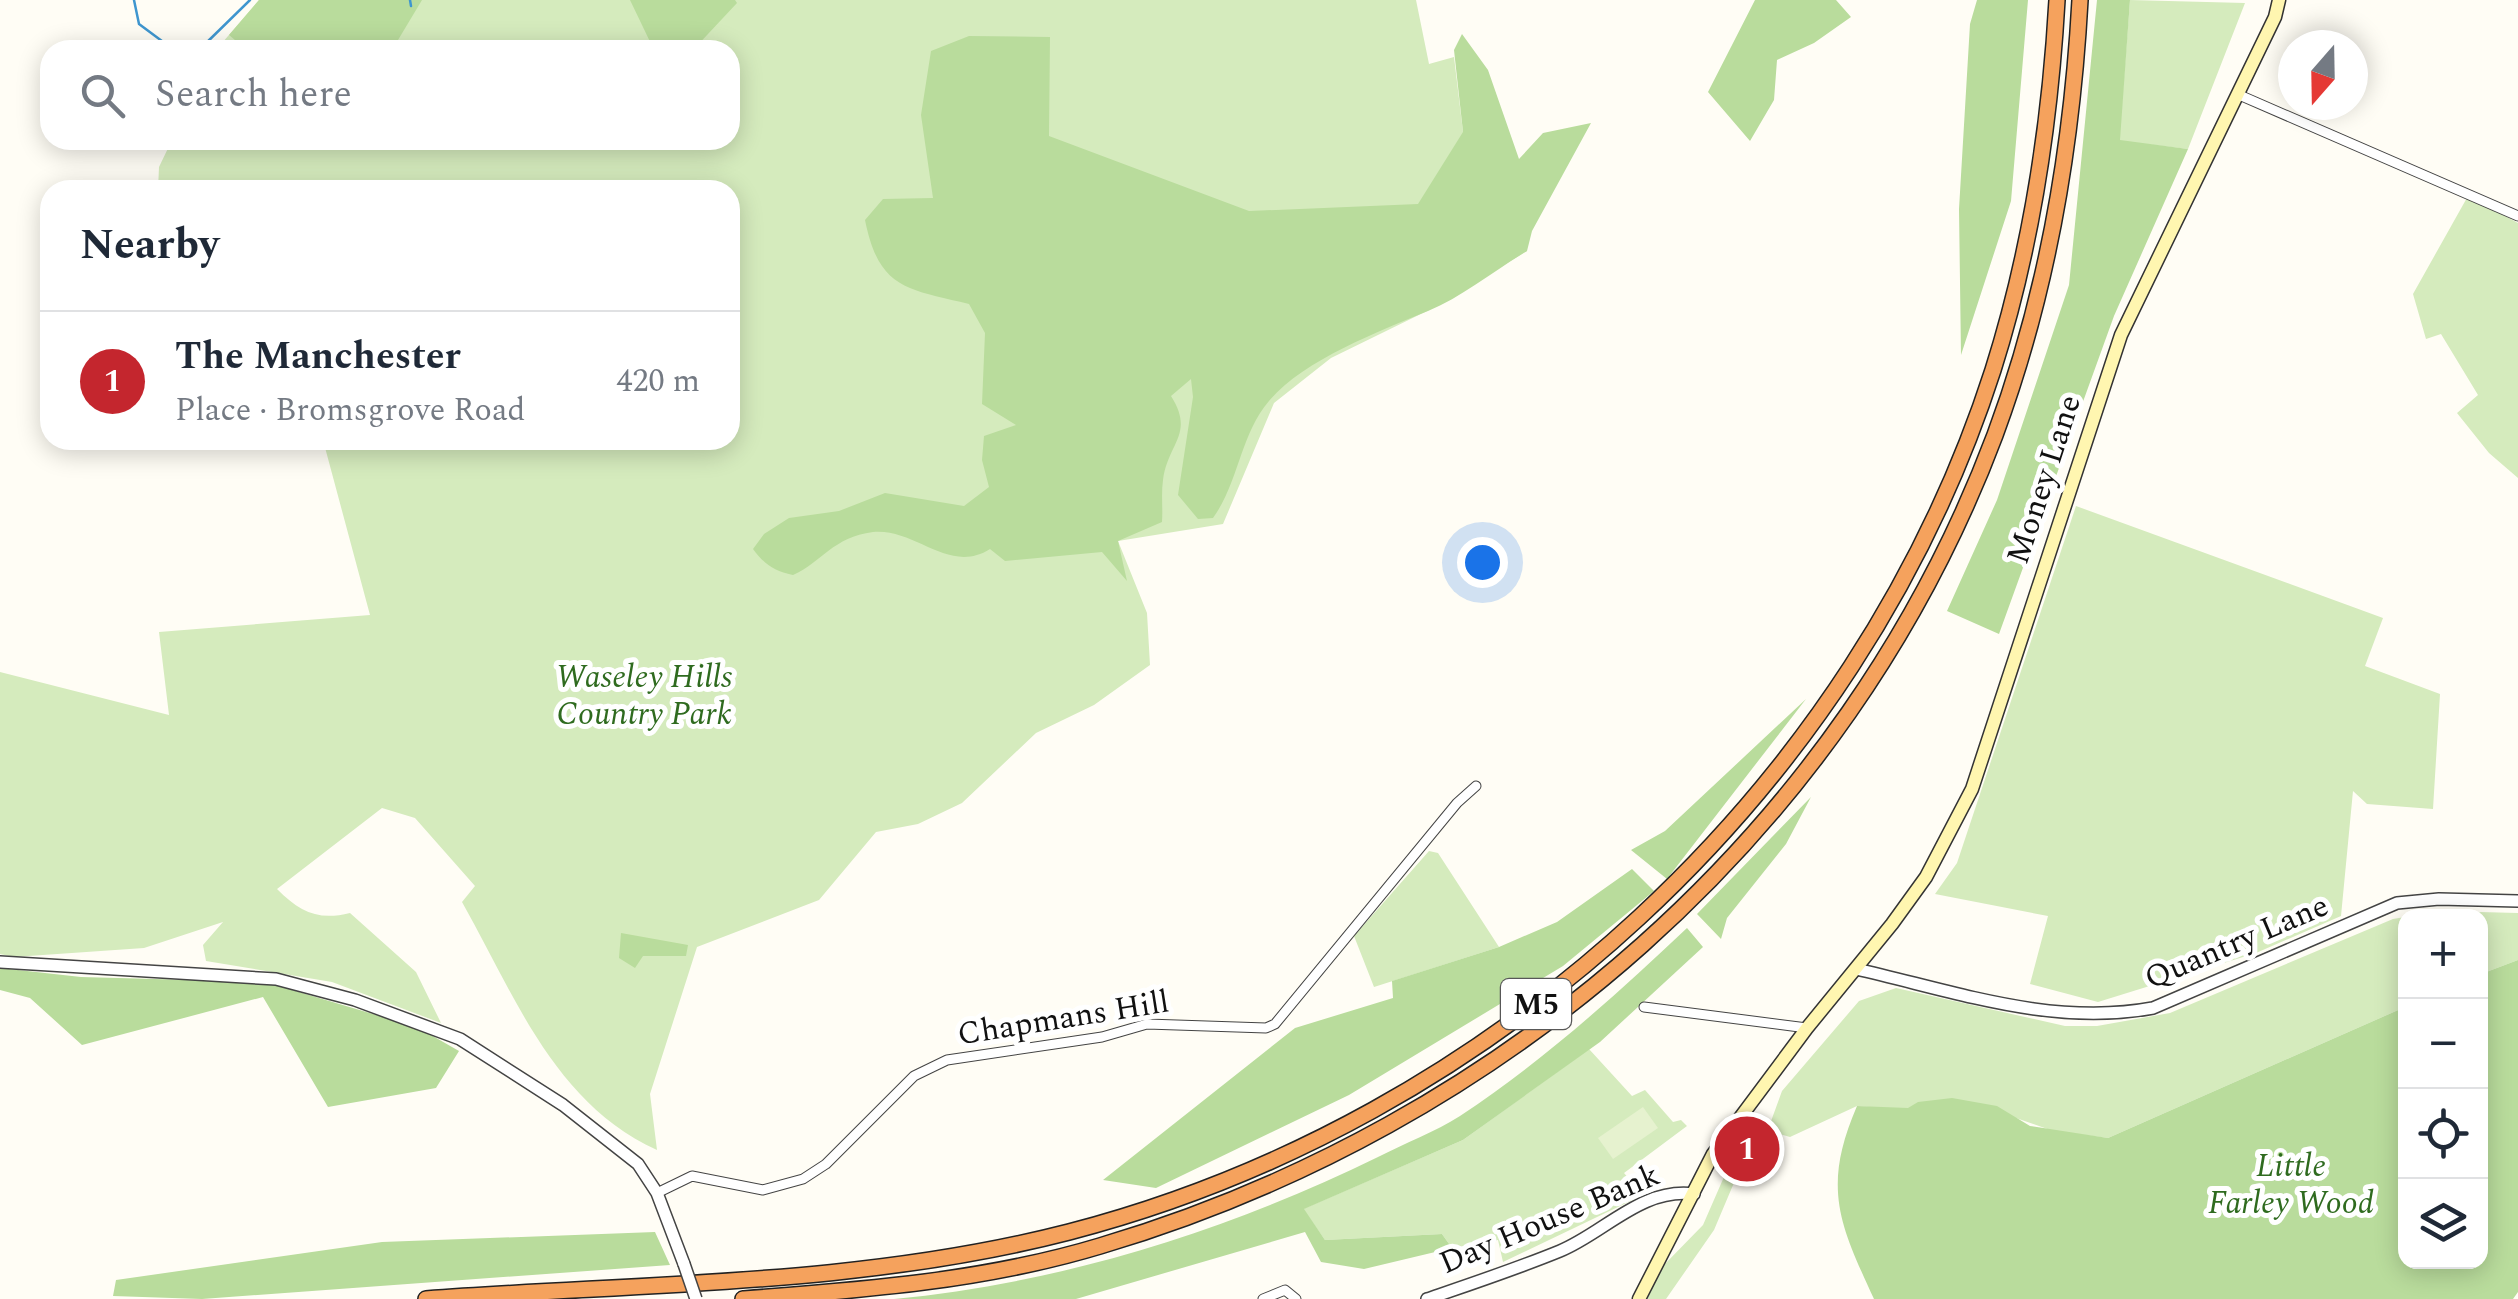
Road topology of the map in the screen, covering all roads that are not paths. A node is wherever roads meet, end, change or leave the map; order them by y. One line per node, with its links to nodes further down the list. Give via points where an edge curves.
1 (2058, 0): 14 (highway, M5, via 2045,146 2024,253 1992,370 1923,537 1882,615 1780,765 1713,844 1578,973 1490,1038 1320,1140 1227,1182 1082,1228 948,1258 840,1270)
2 (2080, 0): 16 (highway, M5, via 2069,135 2050,240 2021,354 1968,496 1911,612 1845,716 1756,833 1671,922 1504,1057 1415,1114 1265,1189 1096,1248 999,1270)
3 (2279, 0): 4 (main road, Money Lane)
4 (2237, 94): 5 (street); 9 (main road, Money Lane, via 2121,334 1972,789 1926,877)
5 (2518, 216)
6 (1476, 786): 12 (street, Chapmans Hill, via 1275,1024 1147,1024 946,1060 914,1076 826,1164 802,1179 763,1190 692,1176)
7 (2518, 901): 9 (street, Quantry Lane, via 2397,904 2153,1008 2114,1015 2050,1012)
8 (0, 962): 12 (street, via 276,979 425,1024 513,1070 616,1142)
9 (1856, 969): 11 (main road, Money Lane)
10 (1644, 1008): 11 (street)
11 (1806, 1028): 13 (main road, Money Lane, via 1713,1154)
12 (657, 1192): 15 (street, bridge)
13 (1694, 1194): 19 (street, Day House Bank, via 1647,1201 1566,1249); 20 (main road, Money Lane)
14 (426, 1299)
15 (696, 1299)
16 (742, 1299)
17 (1263, 1299): 18 (street, via 1285,1290)
18 (1296, 1299)
19 (1426, 1299)
20 (1639, 1299)

